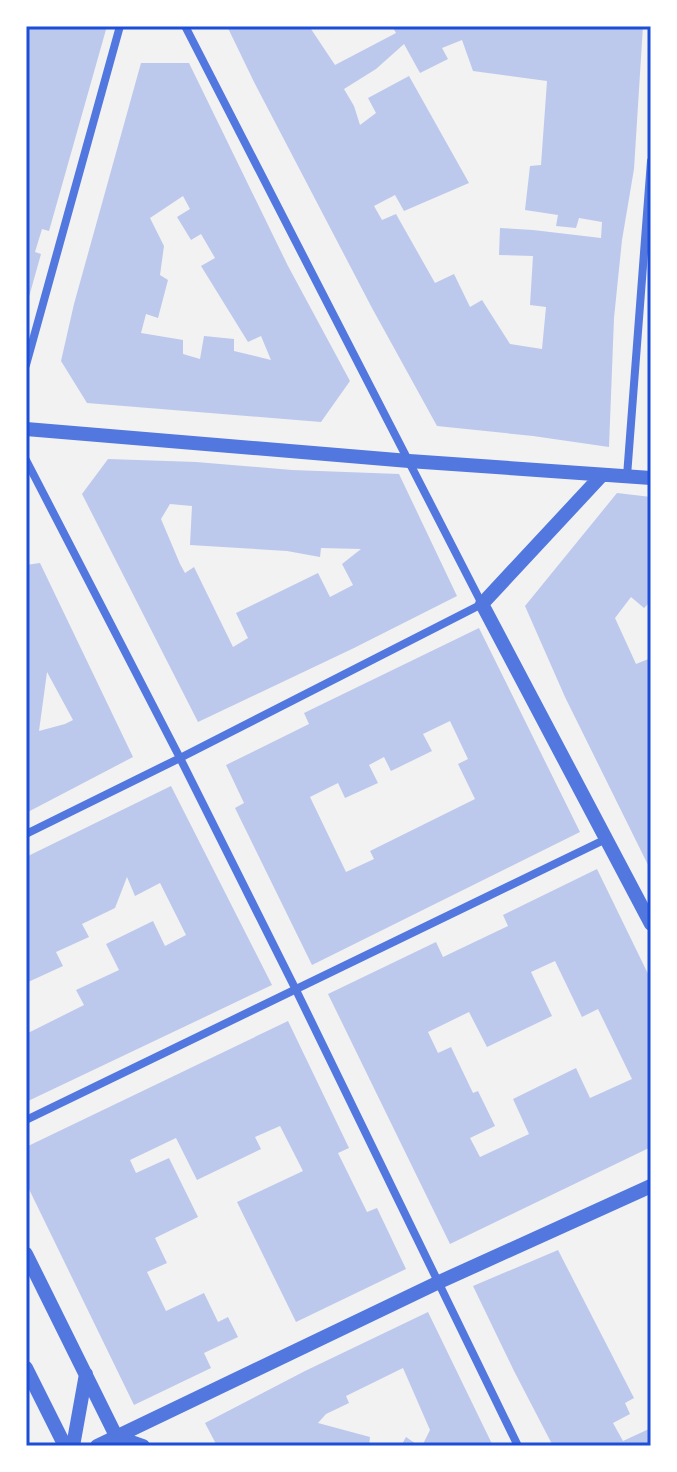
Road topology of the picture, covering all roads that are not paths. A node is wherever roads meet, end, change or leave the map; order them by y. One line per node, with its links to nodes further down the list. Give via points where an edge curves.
1 (120, 26): 4 (street)
2 (185, 26): 7 (street)
3 (651, 161): 9 (street)
4 (26, 365)
5 (26, 429): 7 (street)
6 (26, 460): 12 (street)
7 (409, 461): 8 (street); 11 (street)
8 (602, 475): 9 (street); 11 (street)
9 (627, 476): 10 (street)
10 (651, 478)
11 (482, 604): 12 (street); 14 (street)
12 (180, 758): 13 (street); 16 (street)
13 (26, 834)
14 (606, 839): 15 (street); 16 (street)
15 (651, 924)
16 (296, 990): 17 (street); 20 (street)
17 (26, 1120)
18 (651, 1186): 20 (street)
19 (26, 1254): 22 (street)
20 (437, 1283): 23 (street); 28 (street)
21 (26, 1368): 24 (street)
22 (86, 1374): 23 (street); 25 (street)
23 (119, 1442): 26 (street); 27 (street)
24 (65, 1446)
25 (73, 1446)
26 (97, 1446)
27 (143, 1446)
28 (518, 1446)

